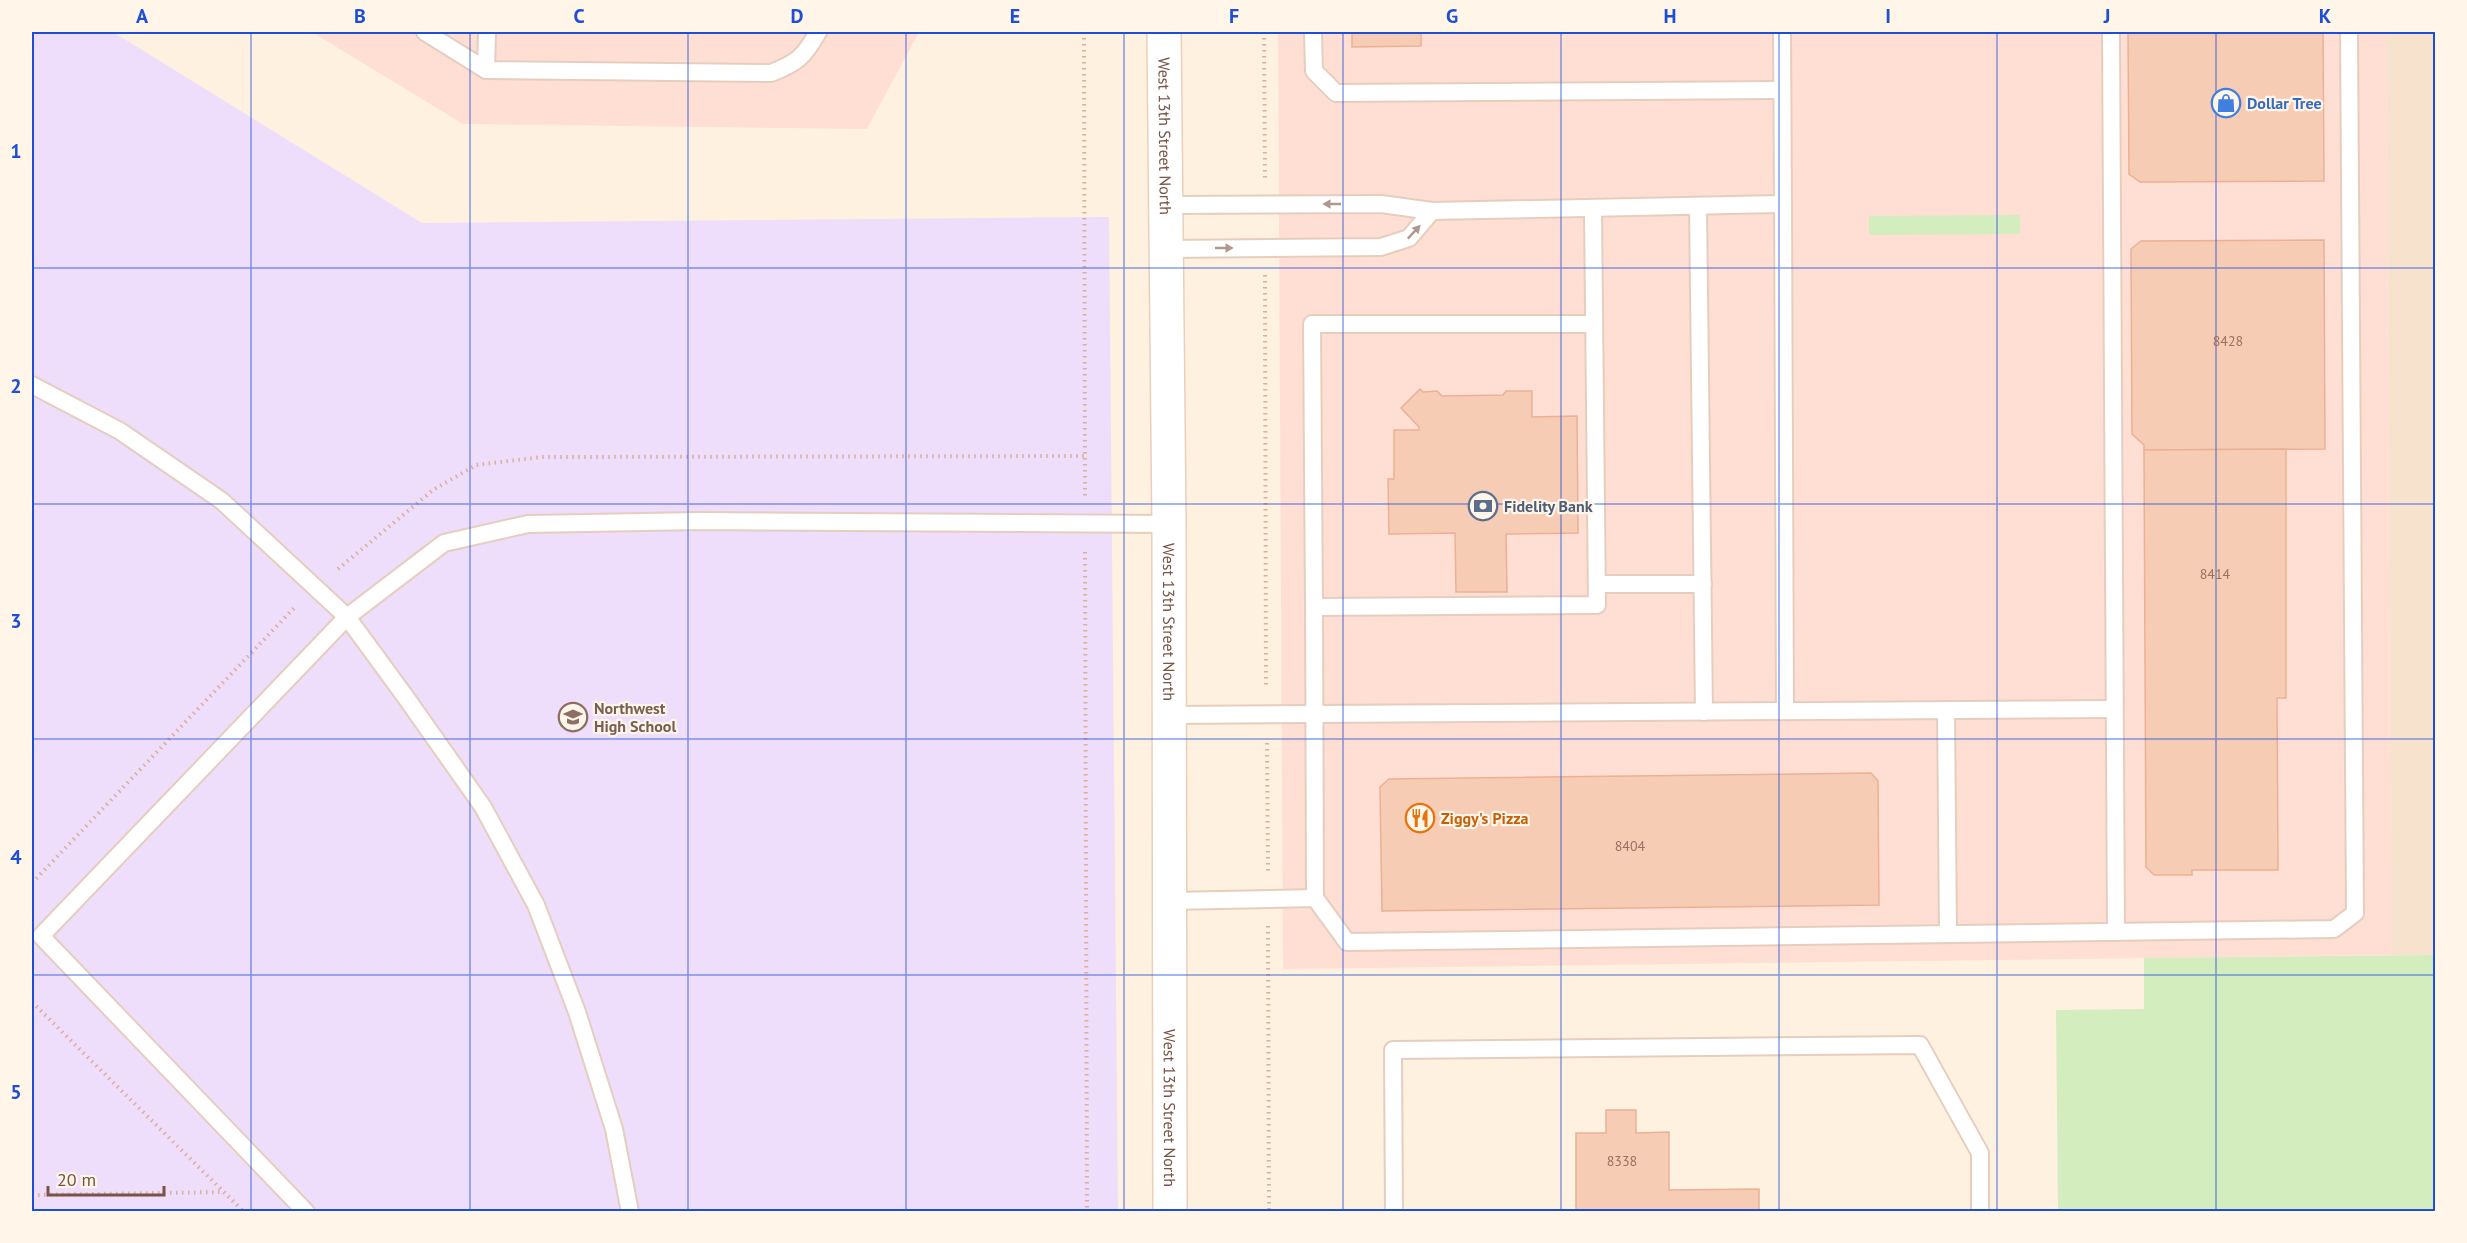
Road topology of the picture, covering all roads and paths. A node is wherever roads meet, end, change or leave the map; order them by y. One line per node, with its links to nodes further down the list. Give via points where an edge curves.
1 (425, 32): 11 (lane)
2 (487, 32): 11 (lane)
3 (1084, 32): 23 (path)
4 (1164, 32): 15 (street, West 13th Street North)
5 (1264, 32): 13 (path)
6 (1313, 32): 12 (lane, via 1314,70 1336,93)
7 (1782, 32): 12 (lane)
8 (2111, 32): 31 (lane)
9 (2349, 32): 42 (lane, via 2355,913 2334,929)
10 (815, 35): 11 (lane, via 794,64 771,73)
11 (486, 70)
12 (1782, 90): 14 (lane)
13 (1264, 204): 15 (lane); 18 (lane, one-way to 13, via 1381,204)
14 (1783, 204): 16 (lane); 33 (lane)
15 (1166, 205): 20 (street, West 13th Street North)
16 (1698, 206): 17 (lane); 27 (lane)
17 (1593, 207): 18 (lane); 21 (lane)
18 (1432, 211): 19 (lane, one-way to 18, via 1381,247 1410,238)
19 (1264, 248): 20 (lane, one-way to 19); 37 (path)
20 (1166, 249): 25 (street, West 13th Street North)
21 (1594, 324): 26 (lane); 29 (lane, via 1312,324)
22 (32, 385): 28 (lane, via 120,431 222,501)
23 (1085, 456): 24 (path); 28 (path, via 542,457 476,465 432,490)
24 (1085, 523): 25 (lane); 30 (lane, via 700,520 528,524 444,543); 50 (path)
25 (1169, 524): 36 (street, West 13th Street North)
26 (1597, 584): 27 (lane); 29 (lane, via 1597,605)
27 (1703, 584): 34 (lane)
28 (316, 588): 30 (lane); 38 (path)
29 (1314, 607): 35 (lane)
30 (347, 617): 48 (lane, via 41,936); 49 (lane, via 483,807 536,904 578,1012 614,1129)
31 (2114, 709): 32 (lane); 42 (lane)
32 (1946, 710): 33 (lane); 43 (lane)
33 (1785, 711): 34 (lane)
34 (1704, 712): 35 (lane)
35 (1314, 714): 37 (lane); 39 (lane)
36 (1169, 715): 37 (lane); 40 (street, West 13th Street North)
37 (1266, 715): 41 (path)
38 (32, 883)
39 (1315, 898): 41 (lane); 43 (lane, via 1347,942)
40 (1169, 900): 41 (lane); 51 (street, West 13th Street North)
41 (1268, 900): 52 (path)
42 (2116, 932): 43 (lane)
43 (1948, 934)
44 (32, 1002): 45 (path)
45 (224, 1192): 46 (path); 47 (path)
46 (32, 1195)
47 (244, 1212)
48 (306, 1212)
49 (630, 1212)
50 (1087, 1212)
51 (1170, 1212)
52 (1269, 1212)
53 (1394, 1212): 54 (lane, via 1393,1050 1920,1045 1980,1153)
54 (1980, 1212)

